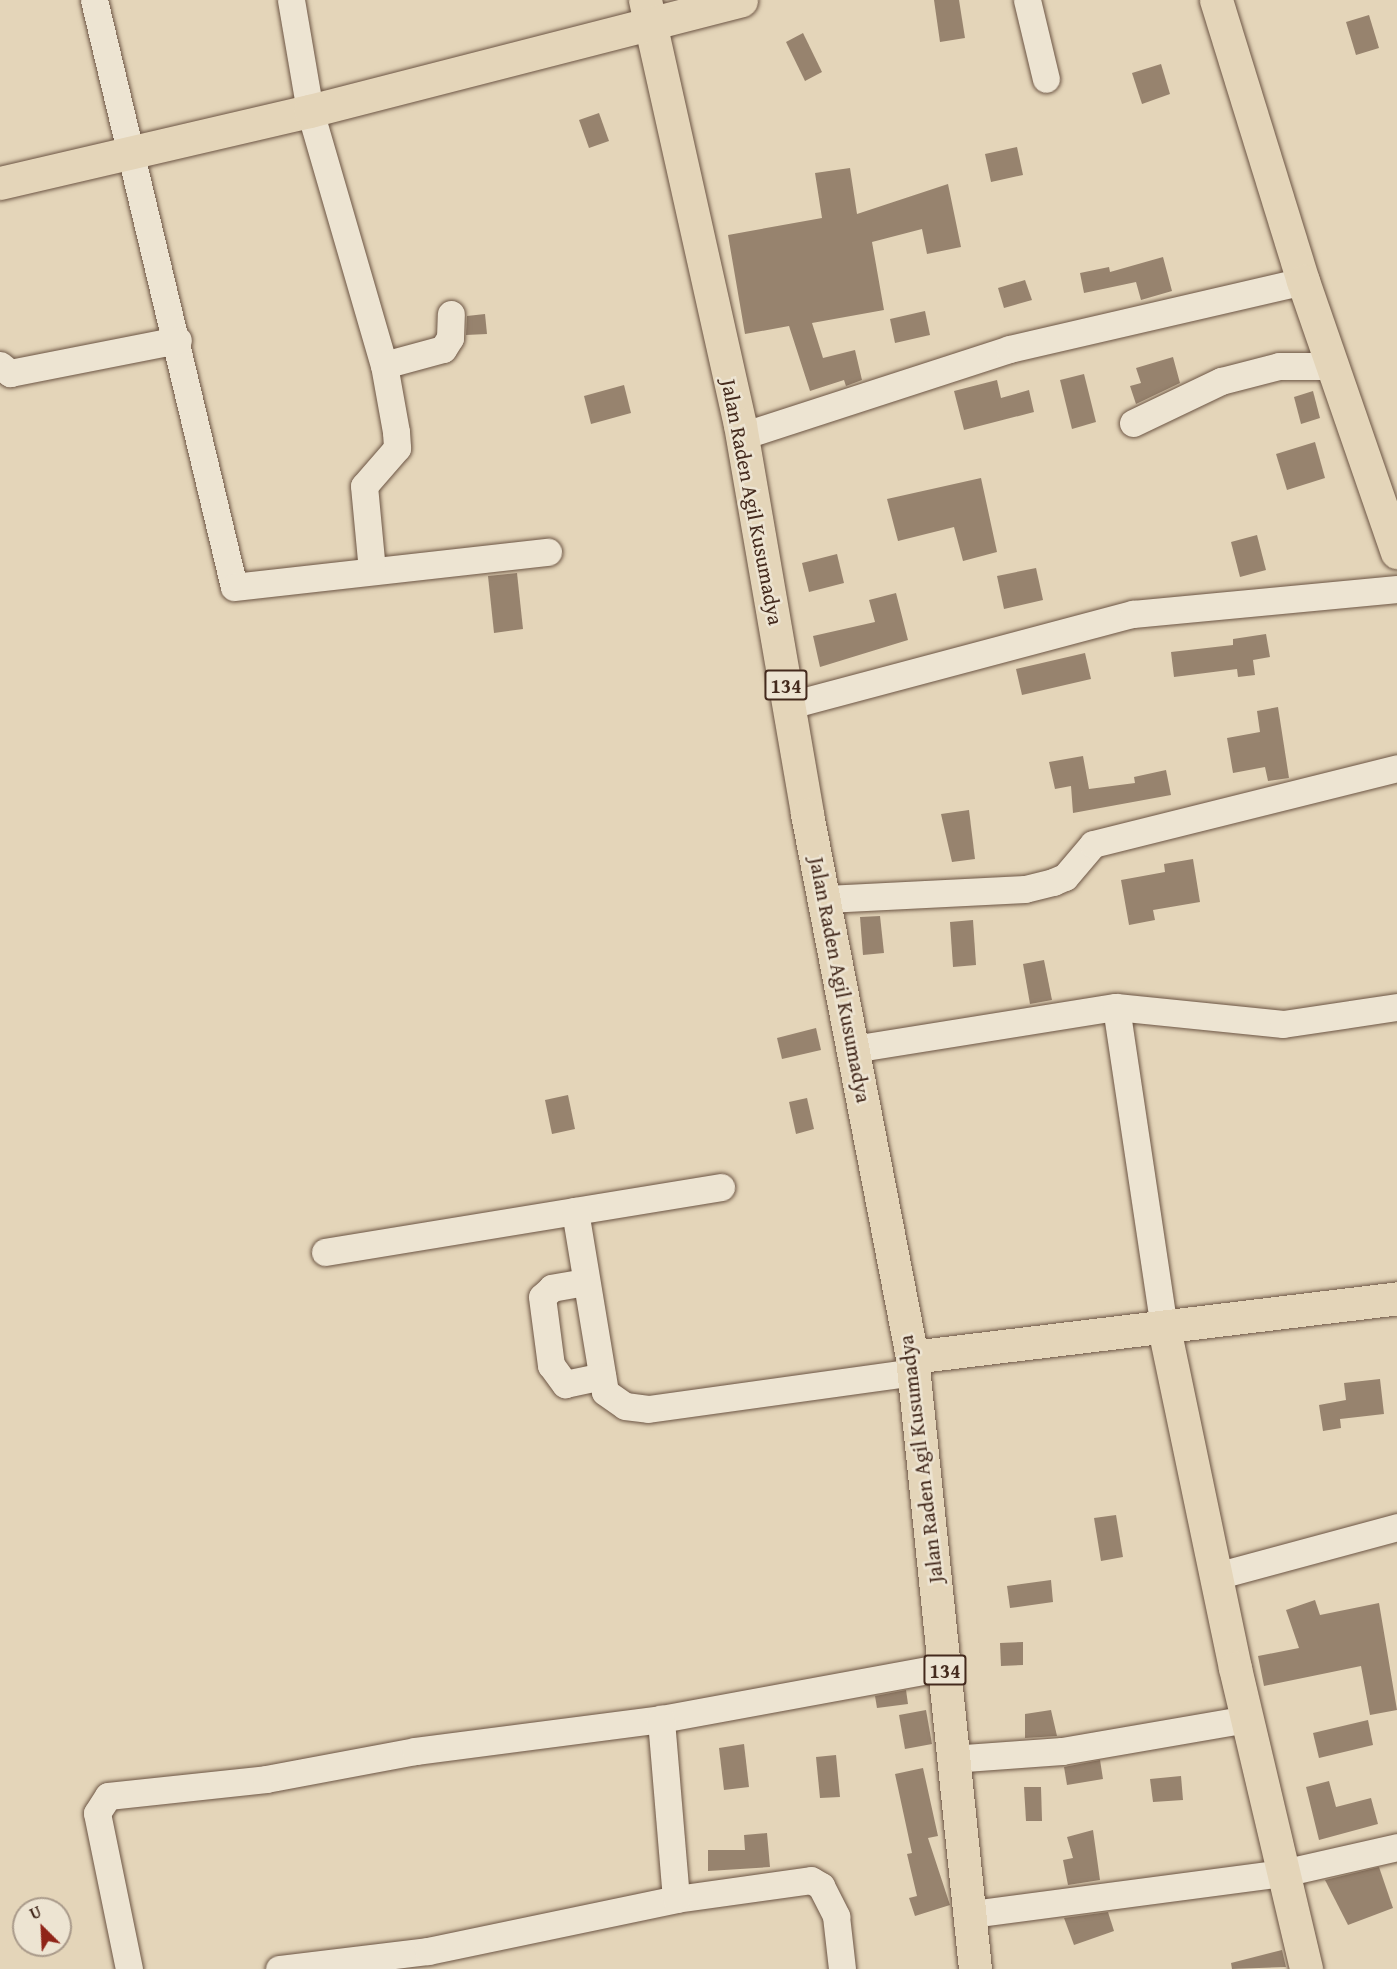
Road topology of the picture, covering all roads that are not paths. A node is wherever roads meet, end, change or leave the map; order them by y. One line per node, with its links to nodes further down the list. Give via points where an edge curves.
1 (94, 0): 9 (street)
2 (291, 0): 8 (street)
3 (741, 0): 6 (main road)
4 (1027, 0): 7 (street)
5 (1216, 0): 11 (main road)
6 (647, 11): 8 (main road); 18 (main road, Jalan Raden Agil Kusumadya / 134)
7 (1046, 79)
8 (310, 111): 9 (main road); 15 (street)
9 (127, 154): 10 (main road); 13 (street)
10 (0, 183)
11 (1303, 281): 16 (main road); 18 (street, via 1009,349)
12 (451, 314): 15 (street, via 450,338 443,349)
13 (178, 340): 14 (street, via 10,373); 21 (street, via 223,558 234,586)
14 (0, 365)
15 (384, 365): 21 (street, via 397,448 364,486)
16 (1333, 366): 17 (street, via 1279,366 1221,381); 20 (main road)
17 (1133, 423)
18 (742, 436): 23 (main road, Jalan Raden Agil Kusumadya / 134)
19 (548, 552): 21 (street)
20 (1397, 552)
21 (372, 571)
22 (1397, 589): 23 (street, via 1133,614)
23 (790, 705): 25 (main road, Jalan Raden Agil Kusumadya / 134)
24 (1397, 768): 25 (street, via 1093,844 1065,877 1053,882)
25 (826, 899): 28 (main road, Jalan Raden Agil Kusumadya / 134)
26 (1116, 1007): 27 (street, via 1283,1024); 28 (street); 34 (street)
27 (1397, 1007)
28 (853, 1049): 35 (main road, Jalan Raden Agil Kusumadya / 134)
29 (721, 1187): 30 (street)
30 (576, 1211): 31 (street); 32 (street)
31 (325, 1252)
32 (585, 1282): 36 (street); 36 (street, via 552,1288 542,1297 551,1365 565,1384)
33 (1397, 1298): 34 (main road)
34 (1164, 1328): 35 (main road); 38 (main road)
35 (912, 1365): 36 (street, via 648,1409 614,1400 605,1392); 39 (main road, Jalan Raden Agil Kusumadya / 134)
36 (602, 1376)
37 (1397, 1527): 38 (street)
38 (1216, 1576): 41 (main road)
39 (945, 1667): 40 (street); 42 (main road, Jalan Raden Agil Kusumadya / 134)
40 (661, 1719): 45 (street); 48 (street, via 415,1751 266,1779 108,1796 97,1814)
41 (1247, 1719): 42 (street, via 1062,1751); 44 (main road)
42 (951, 1759): 46 (main road, Jalan Raden Agil Kusumadya / 134)
43 (1397, 1847): 44 (street)
44 (1283, 1873): 46 (street); 52 (main road)
45 (676, 1899): 47 (street); 50 (street, via 811,1880 821,1886 836,1916)
46 (971, 1914): 51 (main road, Jalan Raden Agil Kusumadya / 134)
47 (430, 1960): 49 (street)
48 (129, 1969)
49 (279, 1969)
50 (842, 1969)
51 (975, 1969)
52 (1306, 1969)

